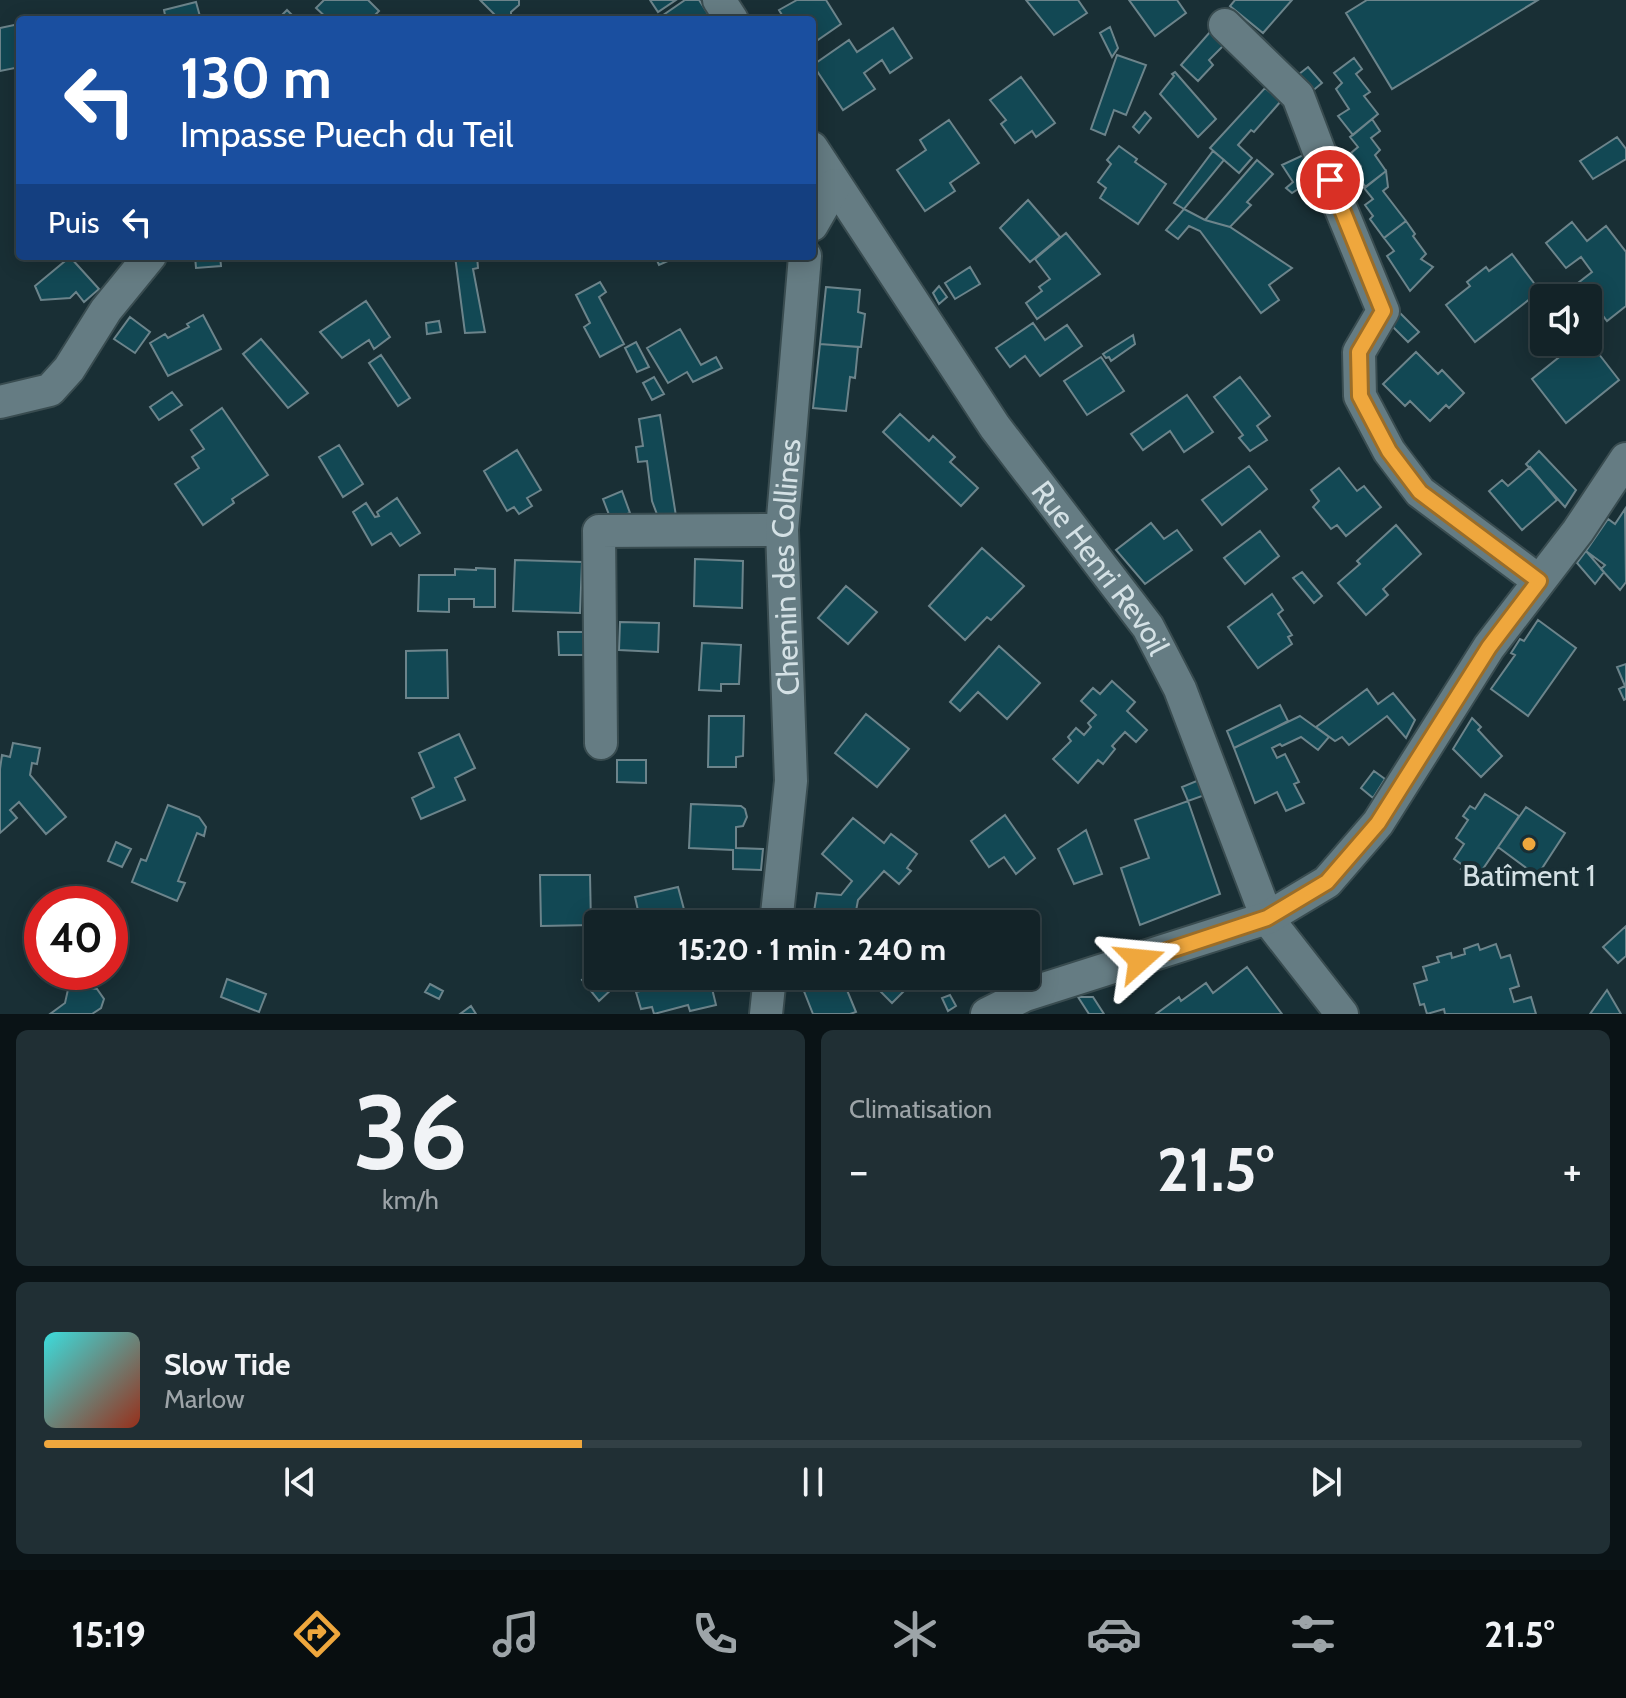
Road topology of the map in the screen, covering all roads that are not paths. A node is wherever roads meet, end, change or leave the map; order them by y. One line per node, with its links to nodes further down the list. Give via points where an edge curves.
1 (1225, 25): 10 (street, via 1298,96 1383,311 1359,352 1360,396 1377,429 1420,492)
2 (816, 154): 3 (street, Rue Henri Revoil)
3 (835, 185): 4 (street); 13 (street, Rue Henri Revoil, via 995,427 1148,627 1180,689)
4 (816, 218)
5 (147, 260): 7 (street, via 50,390)
6 (805, 260): 9 (street, Chemin des Collines)
7 (0, 402)
8 (1626, 459): 10 (street)
9 (782, 530): 11 (street, via 599,531); 12 (street, Chemin des Collines, via 791,781)
10 (1539, 581): 13 (street, via 1489,647 1378,823 1327,882)
11 (601, 743)
12 (777, 910)
13 (1267, 918): 16 (street, via 1025,995); 17 (street, Rue Henri Revoil)
14 (769, 990): 15 (street)
15 (766, 1014)
16 (987, 1014)
17 (1342, 1014)

